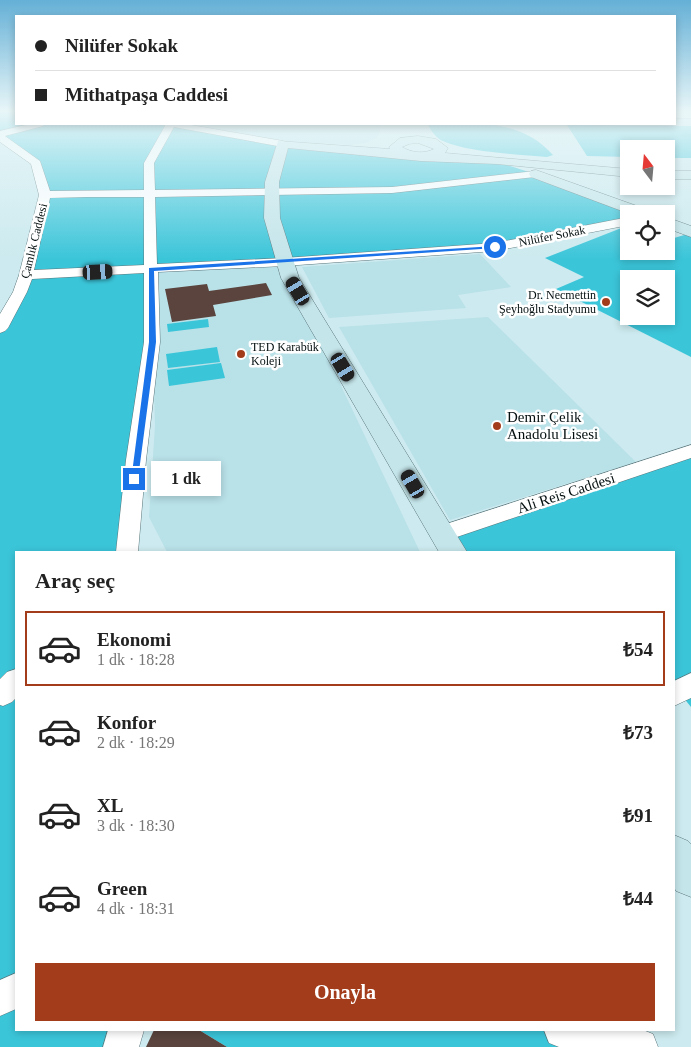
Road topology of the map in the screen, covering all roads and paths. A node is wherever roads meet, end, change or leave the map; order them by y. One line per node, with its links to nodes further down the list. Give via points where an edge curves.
1 (33, 161): 18 (street, Çamlık Caddesi)
2 (150, 161): 16 (street)
3 (277, 161): 17 (street)
4 (494, 161): 12 (street)
5 (512, 161): 7 (street)
6 (552, 161): 8 (street)
7 (570, 167): 11 (street); 15 (street, via 562,176)
8 (620, 167)
9 (675, 170): 10 (street)
10 (691, 170)
11 (620, 172)
12 (535, 174): 15 (street); 17 (street, via 374,191)
13 (675, 175): 14 (street)
14 (691, 175)
15 (569, 186): 19 (street)
16 (149, 192): 17 (street); 18 (street); 24 (street)
17 (272, 193): 23 (street, via 272,218)
18 (45, 195): 25 (street, Çamlık Caddesi)
19 (620, 205)
20 (620, 223): 23 (street, Nilüfer Sokak, via 495,247)
21 (675, 226): 22 (street)
22 (691, 232)
23 (284, 262): 24 (street, Nilüfer Sokak); 28 (street, via 290,278)
24 (151, 269): 25 (street, Nilüfer Sokak); 29 (street, via 152,342)
25 (26, 275): 26 (street, Çamlık Caddesi)
26 (0, 328)
27 (691, 451): 28 (street, Ali Reis Caddesi)
28 (442, 534): 30 (street)
29 (126, 551)
30 (452, 551)
31 (691, 684): 32 (street)
32 (675, 693)
33 (675, 856): 34 (street)
34 (691, 876)
35 (15, 990): 36 (street)
36 (0, 998)
37 (126, 1031): 39 (street)
38 (581, 1040): 40 (street)
39 (121, 1047)
40 (640, 1047)

